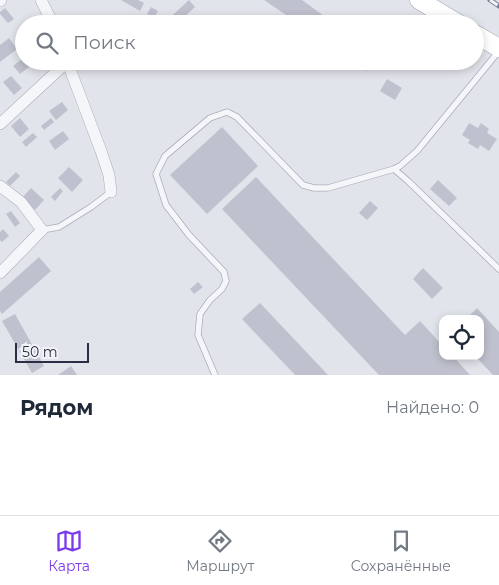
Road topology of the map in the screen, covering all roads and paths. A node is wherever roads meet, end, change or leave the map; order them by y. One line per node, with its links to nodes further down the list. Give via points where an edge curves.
1 (42, 0): 3 (street)
2 (419, 0): 4 (main road)
3 (49, 15)
4 (444, 15)
5 (484, 40): 6 (main road)
6 (499, 50): 7 (lane)
7 (484, 68)
8 (58, 70): 11 (street)
9 (70, 70): 14 (street, via 101,151)
10 (483, 70): 12 (lane, via 417,151)
11 (0, 124)
12 (394, 170): 16 (lane); 18 (lane, via 328,188 303,185 237,117 227,112 210,118 165,156 156,174 166,205 224,272 226,280 200,314 198,335)
13 (0, 186): 15 (street, via 20,202)
14 (111, 192): 15 (lane, via 59,227)
15 (42, 230): 17 (street)
16 (499, 269)
17 (0, 273)
18 (215, 375)

